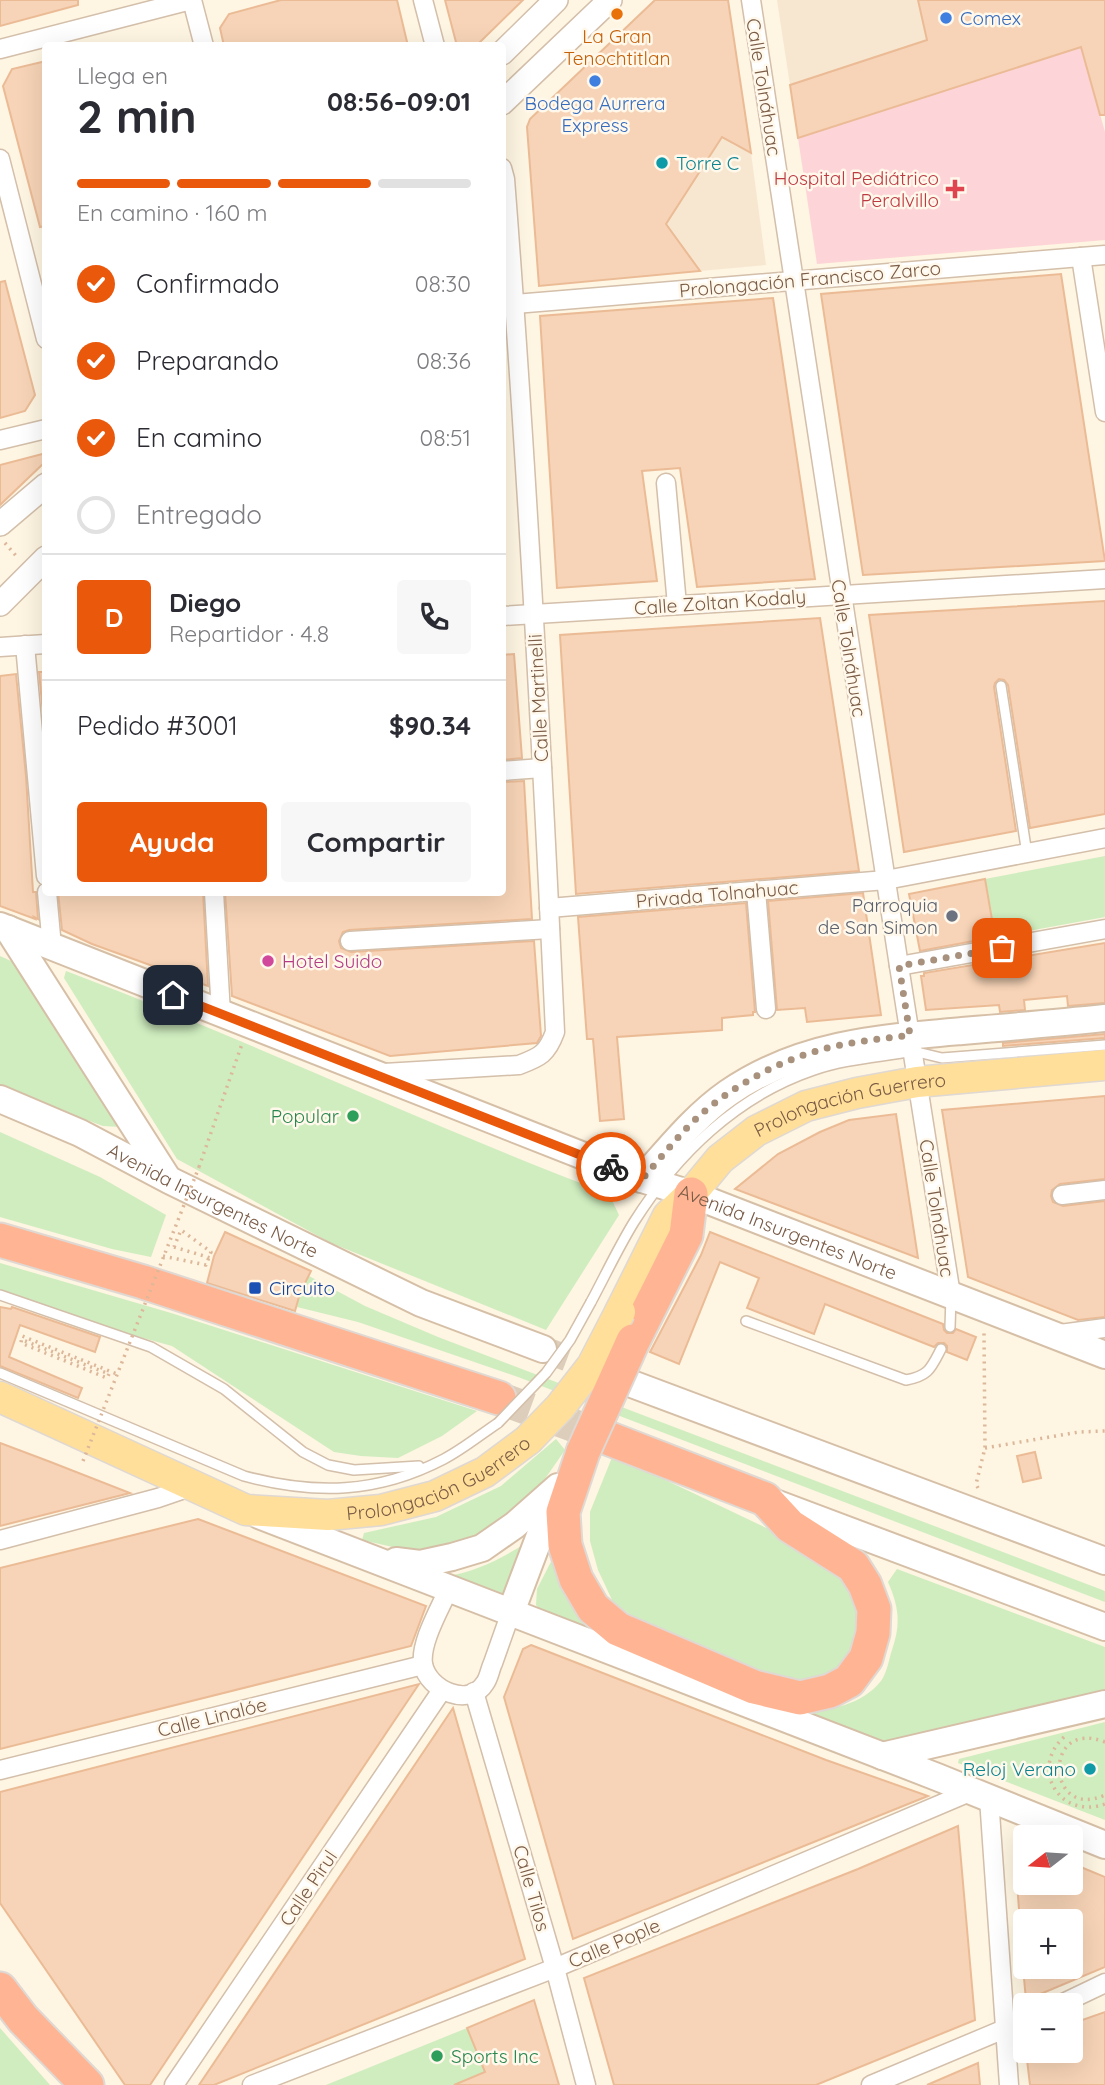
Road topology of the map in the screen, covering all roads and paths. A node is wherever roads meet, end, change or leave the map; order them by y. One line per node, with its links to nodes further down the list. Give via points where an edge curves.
1 (192, 0): 6 (street); 8 (street)
2 (424, 0): 7 (street)
3 (556, 0): 9 (street)
4 (610, 0): 10 (street)
5 (751, 0): 15 (street, Calle Tolnáhuac)
6 (203, 42)
7 (434, 42)
8 (0, 48)
9 (506, 49)
10 (506, 99)
11 (0, 159): 17 (street)
12 (506, 193): 16 (street, Calle Martinelli)
13 (1105, 255): 14 (street, Prolongación Francisco Zarco)
14 (1081, 257): 15 (street, Prolongación Francisco Zarco); 18 (street)
15 (793, 281): 16 (street, Prolongación Francisco Zarco); 27 (street, Calle Tolnáhuac)
16 (514, 304): 30 (street, Calle Martinelli)
17 (42, 323)
18 (1105, 412)
19 (42, 430): 20 (street)
20 (0, 440)
21 (666, 483): 29 (street)
22 (42, 488): 23 (street)
23 (0, 524)
24 (0, 537): 25 (path)
25 (38, 565): 28 (street)
26 (1105, 579): 27 (street, Calle Zoltan Kodaly)
27 (841, 594): 29 (street, Calle Zoltan Kodaly); 41 (street, Calle Tolnáhuac)
28 (0, 604)
29 (677, 605): 30 (street, Calle Zoltan Kodaly)
30 (534, 614): 31 (street, Calle Zoltan Kodaly); 36 (street, Calle Martinelli)
31 (506, 616)
32 (42, 644): 33 (street)
33 (25, 645): 34 (street); 38 (street)
34 (0, 647)
35 (1001, 686): 40 (lane)
36 (542, 768): 37 (street); 45 (street, Calle Martinelli)
37 (506, 771)
38 (42, 832)
39 (1105, 838): 40 (street, Privada Tolnahuac)
40 (1027, 854): 41 (street, Privada Tolnahuac)
41 (886, 880): 42 (street, Privada Tolnahuac); 51 (street, Calle Tolnáhuac)
42 (756, 891): 45 (street, Privada Tolnahuac); 52 (street)
43 (47, 896): 50 (street)
44 (214, 896): 53 (street)
45 (549, 908): 47 (street, Calle Martinelli)
46 (4, 928): 50 (main road, Avenida Insurgentes Norte); 63 (main road)
47 (550, 929): 49 (street); 60 (street, Calle Martinelli, via 555,1032 539,1057 519,1065)
48 (1105, 929): 51 (street)
49 (350, 941)
50 (52, 947): 53 (main road, Avenida Insurgentes Norte)
51 (899, 966): 57 (street, Calle Tolnáhuac)
52 (766, 1009)
53 (221, 1013): 55 (main road, Avenida Insurgentes Norte)
54 (1105, 1018): 57 (main road)
55 (249, 1024): 60 (main road, Avenida Insurgentes Norte); 68 (path, bridge)
56 (1105, 1025): 57 (lane)
57 (911, 1043): 58 (lane, via 942,1058); 61 (street, Calle Tolnáhuac); 64 (main road, via 845,1044 759,1074 698,1117)
58 (1105, 1045)
59 (1105, 1065): 61 (main road, Prolongación Guerrero)
60 (373, 1073): 64 (main road, Avenida Insurgentes Norte)
61 (917, 1082): 64 (main road, Prolongación Guerrero, via 806,1105 756,1130 720,1159); 71 (street, Calle Tolnáhuac)
62 (0, 1099): 63 (main road, Avenida Insurgentes Norte)
63 (169, 1180): 79 (main road, Avenida Insurgentes Norte, via 421,1303)
64 (665, 1186): 71 (main road, Avenida Insurgentes Norte); 73 (highway, via 686,1235); 86 (lane, bridge, via 635,1222 570,1340 546,1373)
65 (1105, 1191): 66 (street)
66 (1062, 1195)
67 (0, 1240): 86 (highway, via 156,1286)
68 (163, 1256): 69 (path, bridge, via 205,1265 211,1252 181,1230 174,1247); 83 (path, bridge)
69 (214, 1259)
70 (0, 1295): 91 (lane, via 151,1347 224,1389 303,1452 328,1465 354,1470)
71 (951, 1295): 74 (lane); 77 (main road, Avenida Insurgentes Norte)
72 (746, 1321): 80 (lane, via 906,1380 930,1370)
73 (627, 1327): 89 (highway, bridge); 95 (main road, Prolongación Guerrero, bridge, via 561,1407 528,1440 485,1472 435,1496 381,1510 328,1515)
74 (950, 1327)
75 (1105, 1328): 77 (street)
76 (984, 1333): 88 (path)
77 (1054, 1335): 81 (main road, Avenida Insurgentes Norte)
78 (25, 1341): 83 (path, via 109,1374 107,1378 21,1343 22,1336)
79 (543, 1349)
80 (941, 1349)
81 (1105, 1355)
82 (0, 1373): 91 (lane, via 244,1476 277,1485 362,1488)
83 (117, 1374): 90 (path, bridge)
84 (632, 1384): 98 (main road)
85 (9, 1404): 92 (main road, Prolongación Guerrero)
86 (498, 1411): 91 (lane, via 442,1460)
87 (1105, 1432): 88 (path)
88 (985, 1448): 93 (path, via 976,1484)
89 (583, 1460): 94 (highway); 94 (highway, via 563,1512 565,1545 576,1579 593,1608 618,1629 754,1687 800,1698 830,1691 849,1681 866,1658 874,1609 853,1566 790,1526); 97 (main road, via 515,1525 482,1548 420,1564); 100 (main road)
90 (83, 1461)
91 (428, 1465)
92 (193, 1486): 95 (main road, Prolongación Guerrero); 96 (street)
93 (979, 1490)
94 (765, 1499): 101 (main road)
95 (246, 1510): 97 (main road)
96 (0, 1540)
97 (367, 1556): 99 (main road)
98 (1105, 1561)
99 (449, 1588): 100 (main road); 102 (street, via 425,1642)
100 (511, 1612): 104 (street, via 485,1685); 108 (main road)
101 (1105, 1627)
102 (423, 1665): 103 (street); 109 (street, Calle Linalóe)
103 (442, 1690): 104 (street, via 452,1695); 124 (street, Calle Pirul)
104 (474, 1692): 117 (street, Calle Tilos)
105 (1105, 1704): 108 (main road)
106 (1070, 1732): 114 (path, via 1052,1752 1049,1770 1059,1795)
107 (1105, 1742): 112 (path, via 1081,1739 1060,1756 1059,1776)
108 (882, 1756): 110 (main road)
109 (0, 1770)
110 (981, 1794): 116 (main road); 117 (street, Calle Pople); 122 (street)
111 (1105, 1795): 112 (path)
112 (1078, 1798): 114 (path)
113 (1105, 1804): 114 (path)
114 (1074, 1805): 115 (path)
115 (1072, 1812)
116 (1105, 1844)
117 (555, 1968): 125 (street, Calle Pople); 126 (street, Calle Tilos)
118 (1105, 1983): 120 (street)
119 (0, 1989): 123 (highway)
120 (1083, 1994)
121 (1013, 2026): 122 (street)
122 (1004, 2031): 127 (street); 128 (street)
123 (87, 2085)
124 (174, 2085)
125 (253, 2085)
126 (586, 2085)
127 (871, 2085)
128 (1009, 2085)

